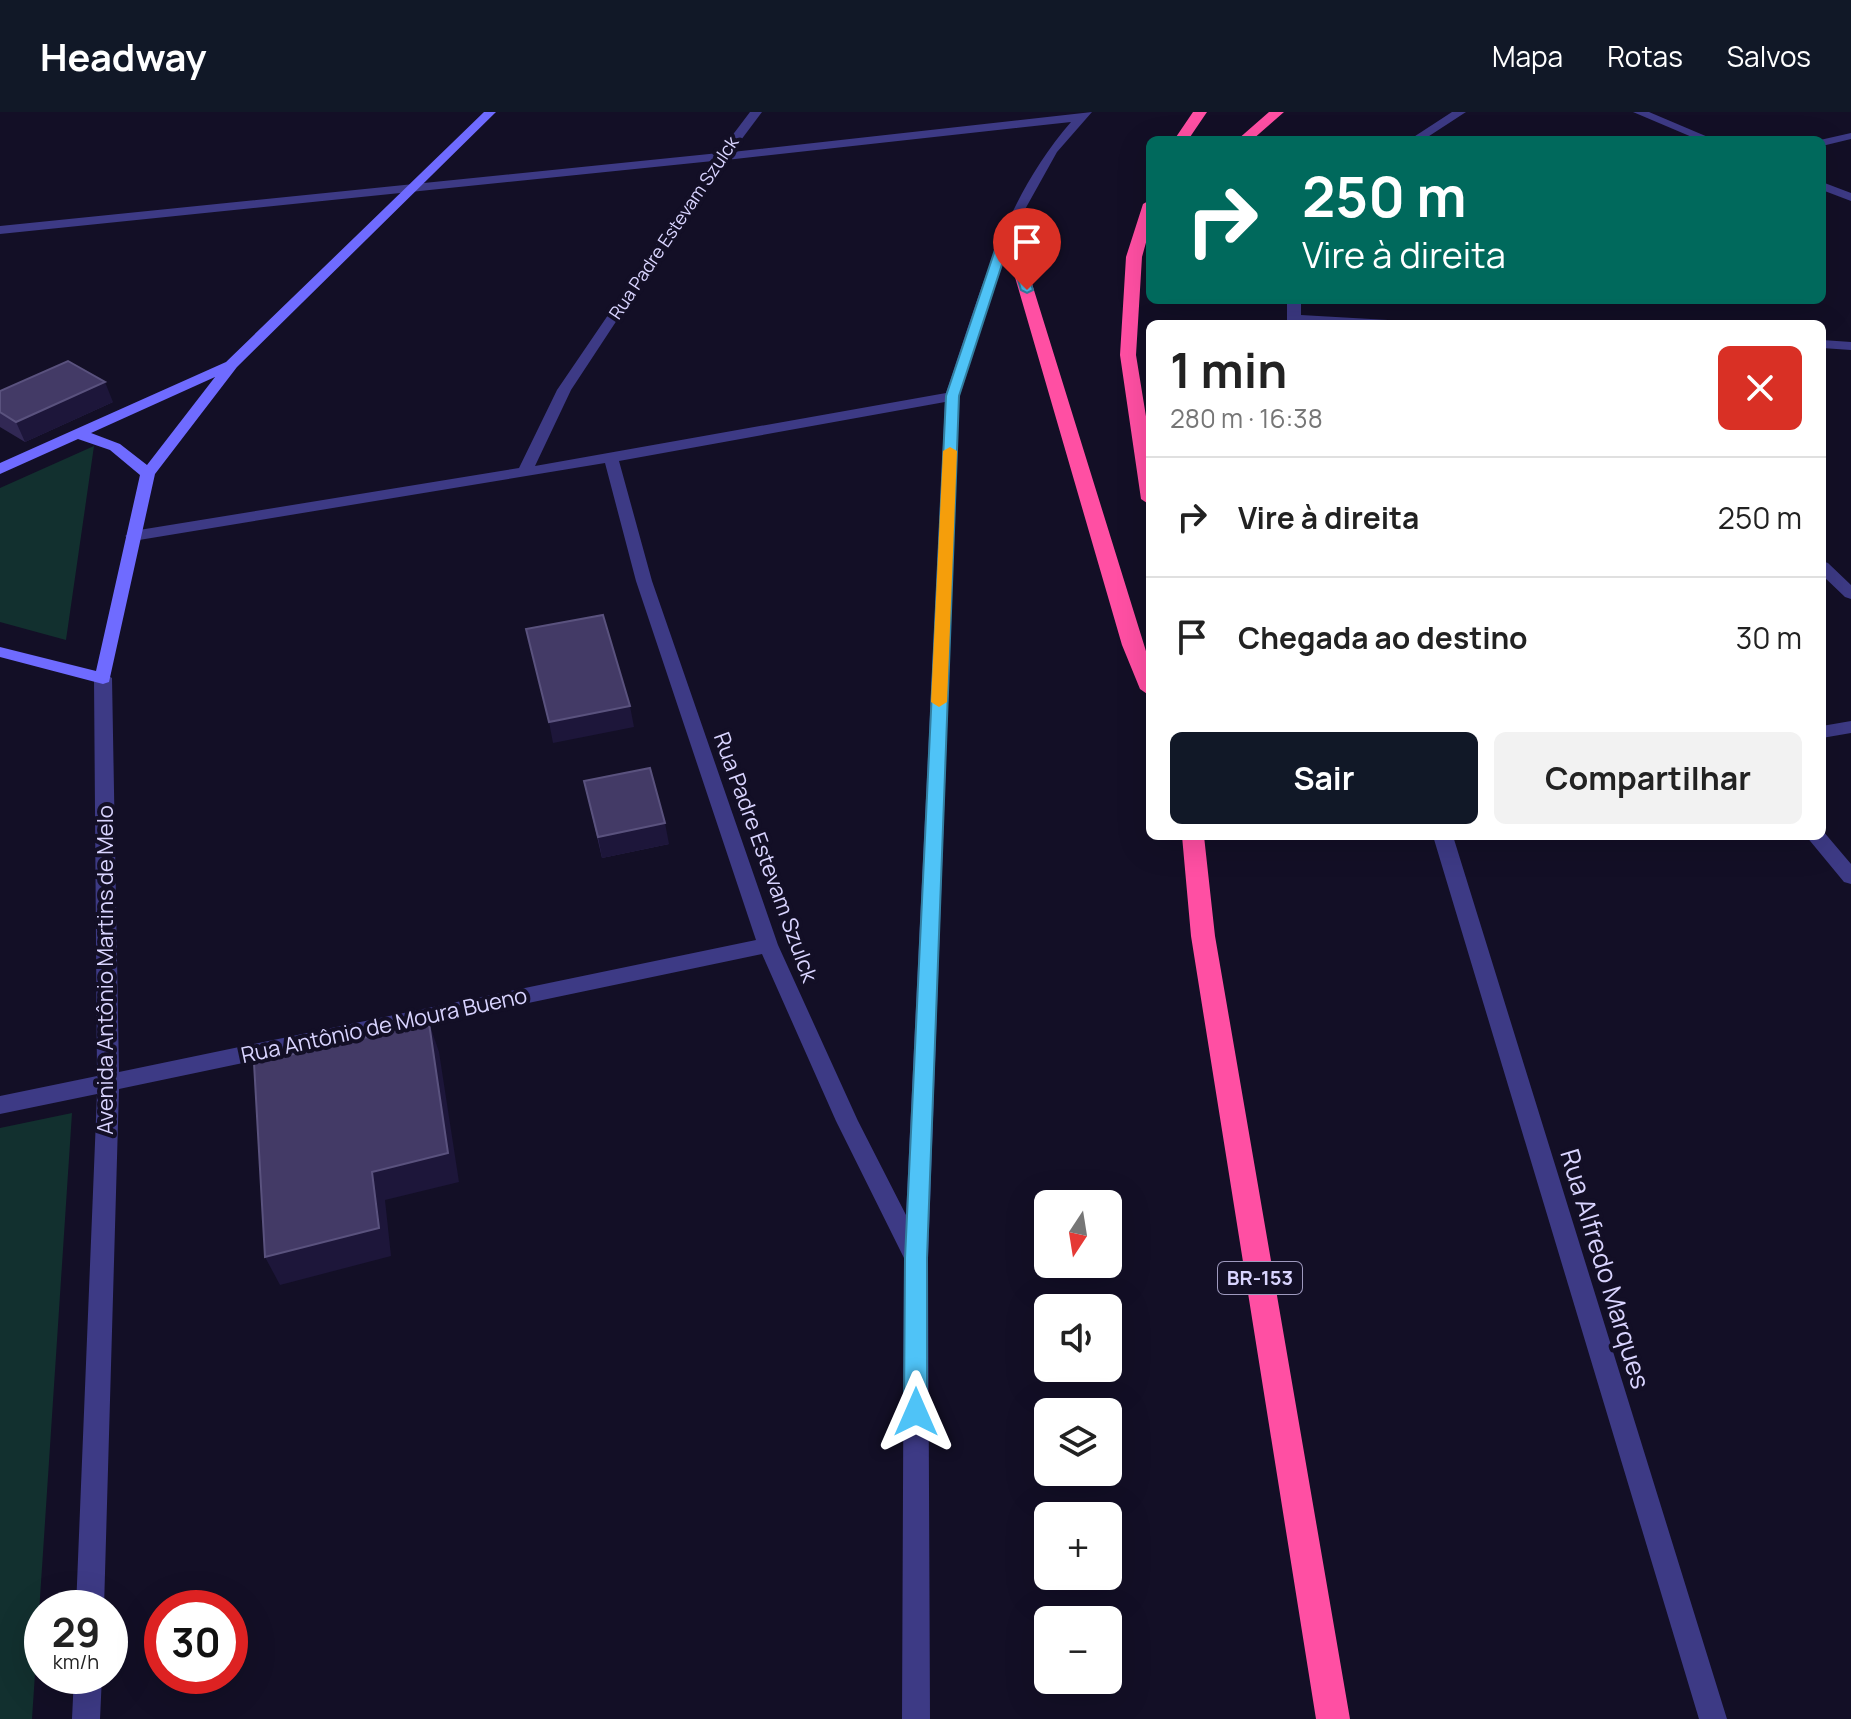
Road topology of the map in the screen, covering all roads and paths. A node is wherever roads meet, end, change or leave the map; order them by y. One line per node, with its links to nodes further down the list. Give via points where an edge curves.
1 (490, 112): 17 (street)
2 (756, 112): 16 (street, Rua Padre Estevam Szulck)
3 (988, 112): 9 (street)
4 (1200, 112): 10 (highway)
5 (1277, 112): 11 (highway)
6 (1460, 112): 12 (street)
7 (1639, 112): 13 (street)
8 (1083, 115): 9 (street); 20 (street, via 1052,151)
9 (1007, 123): 16 (street)
10 (1184, 136)
11 (1249, 136)
12 (1421, 136)
13 (1699, 136)
14 (1851, 136): 15 (street)
15 (1826, 142)
16 (721, 156): 17 (street); 30 (street, Rua Padre Estevam Szulck, via 564,390)
17 (418, 184): 21 (street); 25 (street)
18 (1826, 188): 19 (street)
19 (1851, 197)
20 (1008, 229): 26 (street); 38 (highway)
21 (0, 230)
22 (1144, 235): 31 (highway, via 1134,257 1128,355)
23 (1826, 344): 24 (street)
24 (1851, 346)
25 (232, 364): 27 (street); 32 (street, Avenida Antônio Martins de Melo)
26 (952, 396): 28 (street); 48 (street)
27 (78, 434): 29 (street); 32 (street, via 115,447)
28 (611, 458): 30 (street); 45 (street, Rua Padre Estevam Szulck, via 644,581)
29 (0, 469)
30 (525, 472): 33 (street)
31 (1146, 473)
32 (148, 474): 33 (street, Avenida Antônio Martins de Melo)
33 (133, 536): 37 (street, Avenida Antônio Martins de Melo)
34 (1826, 570): 35 (street)
35 (1851, 594)
36 (0, 652): 37 (street)
37 (103, 678): 46 (street, Avenida Antônio Martins de Melo)
38 (1146, 679)
39 (1851, 727): 40 (street)
40 (1826, 731)
41 (1193, 840): 53 (highway, BR-153, via 1203,936)
42 (1444, 840): 54 (street, Rua Alfredo Marques)
43 (1819, 840): 44 (street)
44 (1851, 877)
45 (768, 945): 46 (street, Rua Antônio de Moura Bueno); 48 (street, Rua Padre Estevam Szulck)
46 (108, 1082): 47 (street, Rua Antônio de Moura Bueno); 49 (street, Avenida Antônio Martins de Melo)
47 (0, 1105)
48 (916, 1258): 52 (street)
49 (91, 1590)
50 (87, 1694): 51 (street)
51 (86, 1719)
52 (916, 1719)
53 (1333, 1719)
54 (1713, 1719)

